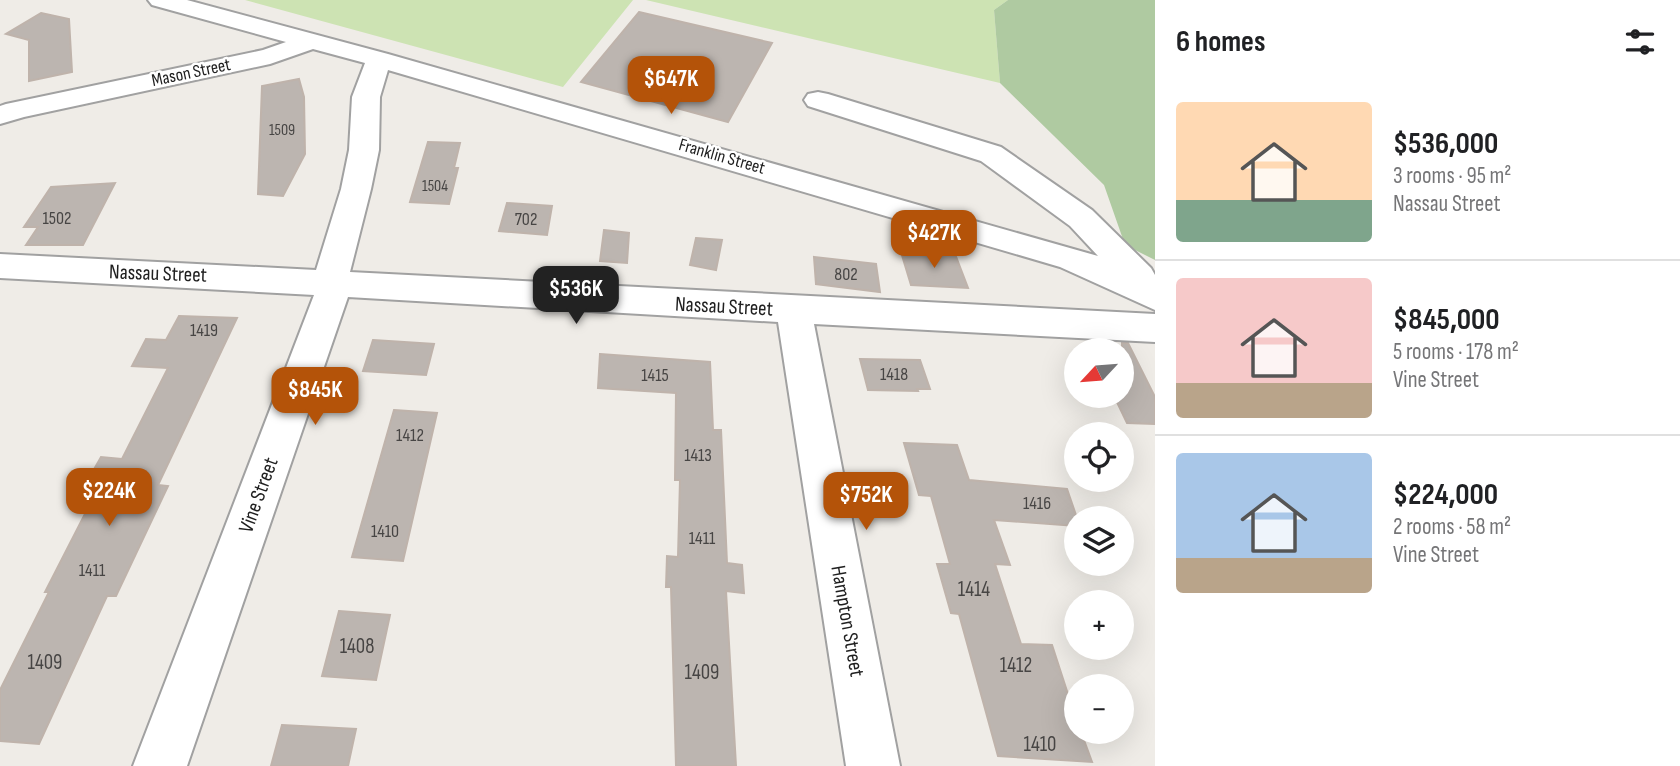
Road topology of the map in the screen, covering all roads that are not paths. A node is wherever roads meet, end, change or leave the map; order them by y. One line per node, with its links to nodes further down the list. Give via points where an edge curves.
1 (160, 0): 2 (street, Franklin Street)
2 (311, 41): 3 (street, Franklin Street); 5 (street, Mason Street, via 270,56)
3 (379, 59): 7 (street, Vine Street, via 366,97 364,150 333,264); 8 (street, Franklin Street, via 1071,258)
4 (818, 100): 8 (street, via 991,153 1081,218)
5 (0, 116)
6 (0, 266): 7 (street, Nassau Street)
7 (333, 283): 9 (street, Nassau Street); 11 (street, Vine Street)
8 (1155, 295)
9 (794, 310): 10 (street, Nassau Street); 12 (street, Hampton Street)
10 (1155, 328)
11 (160, 766)
12 (873, 766)

